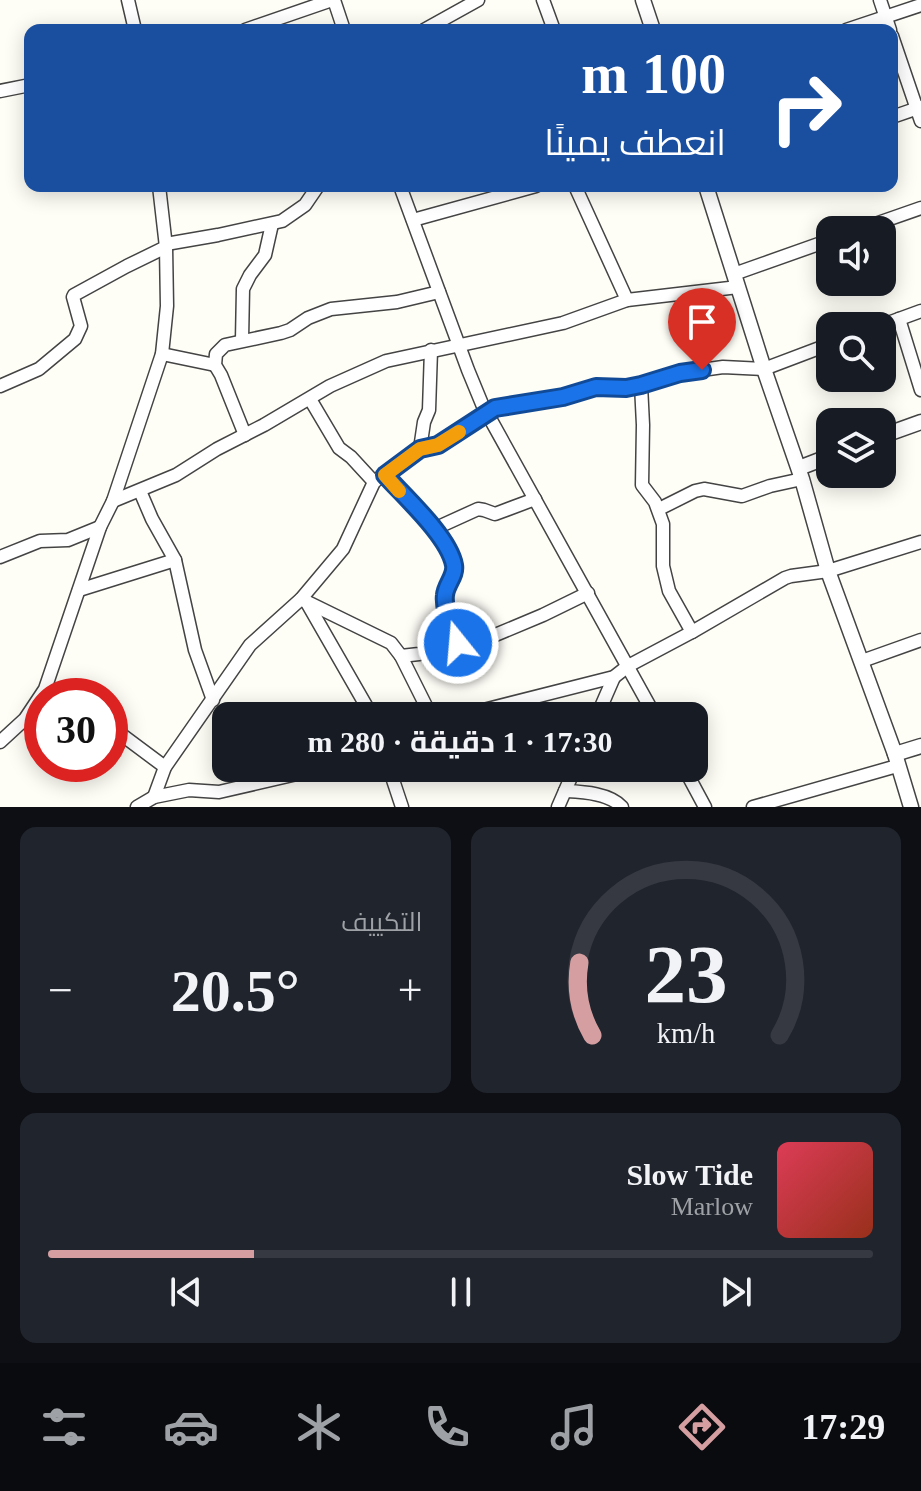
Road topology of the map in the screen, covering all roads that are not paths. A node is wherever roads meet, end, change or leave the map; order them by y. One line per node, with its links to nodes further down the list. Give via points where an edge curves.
1 (128, 0): 9 (street)
2 (333, 0): 10 (street); 11 (street)
3 (478, 0): 12 (street)
4 (543, 0): 13 (street)
5 (643, 0): 14 (street)
6 (880, 0): 8 (street)
7 (921, 5): 8 (street)
8 (885, 16): 15 (street); 16 (street)
9 (134, 24)
10 (263, 24)
11 (342, 24)
12 (435, 24)
13 (552, 24)
14 (651, 24)
15 (863, 24)
16 (888, 24)
17 (898, 53): 20 (street)
18 (24, 86): 19 (street)
19 (0, 91)
20 (919, 112): 21 (street)
21 (898, 116)
22 (160, 192): 32 (street)
23 (314, 192): 31 (street, via 297,212)
24 (402, 192): 30 (street)
25 (514, 192): 30 (street)
26 (578, 192): 36 (street)
27 (708, 192): 34 (street)
28 (921, 208): 29 (street)
29 (896, 217)
30 (413, 220): 35 (street)
31 (272, 224): 32 (street); 40 (street, via 265,255 243,289)
32 (166, 246): 44 (street); 48 (street, via 74,295 81,326 75,339 31,374)
33 (816, 246): 34 (street)
34 (736, 280): 36 (street); 46 (street)
35 (439, 292): 40 (street, via 331,309 290,330); 41 (street)
36 (627, 300): 41 (street, via 563,323)
37 (921, 311): 38 (street)
38 (899, 319): 39 (street); 49 (street)
39 (896, 320)
40 (242, 340): 45 (street, via 220,349)
41 (458, 344): 43 (street); 51 (street)
42 (816, 349): 46 (street)
43 (431, 350): 50 (street, via 365,369); 55 (street, via 429,410)
44 (162, 354): 45 (street); 61 (street)
45 (215, 365): 54 (street)
46 (764, 369): 47 (street, via 723,367); 57 (street)
47 (641, 385): 51 (street, via 596,387 504,405); 62 (street, via 642,485)
48 (0, 386)
49 (921, 390)
50 (310, 399): 54 (street); 58 (street, via 339,448)
51 (488, 414): 55 (street, via 438,445); 60 (street)
52 (921, 422): 53 (street)
53 (896, 431)
54 (245, 435): 59 (street)
55 (420, 449): 58 (street)
56 (816, 464): 57 (street)
57 (800, 474): 62 (street, via 739,496 695,491); 68 (street)
58 (380, 479): 64 (street); 71 (street, via 343,549)
59 (140, 491): 61 (street); 67 (street)
60 (535, 499): 64 (street, via 495,514 478,509); 70 (street)
61 (113, 501): 63 (street)
62 (659, 509): 72 (street, via 665,578)
63 (100, 527): 66 (street); 69 (street)
64 (434, 529): 74 (street, via 455,569 445,600)
65 (921, 542): 68 (street)
66 (0, 557)
67 (175, 560): 69 (street); 80 (street, via 195,650)
68 (828, 571): 72 (street, via 785,578); 76 (street)
69 (79, 590): 79 (street)
70 (588, 593): 74 (street, via 509,630); 77 (street)
71 (303, 600): 75 (street, via 391,643); 80 (street, via 250,645); 81 (street)
72 (692, 632): 77 (street)
73 (921, 640): 76 (street)
74 (458, 643): 75 (street)
75 (401, 656): 82 (street)
76 (862, 661): 90 (street)
77 (628, 666): 78 (street); 85 (street)
78 (614, 677): 83 (street); 84 (street)
79 (54, 678)
80 (213, 700): 91 (street)
81 (364, 702)
82 (424, 702)
83 (515, 702)
84 (603, 702)
85 (647, 702)
86 (24, 720): 88 (street)
87 (128, 739): 91 (street)
88 (0, 742)
89 (921, 746): 90 (street)
90 (896, 760): 105 (street); 106 (street)
91 (165, 767): 98 (street)
92 (262, 782): 97 (street)
93 (394, 782): 101 (street)
94 (569, 782): 96 (street)
95 (692, 782): 104 (street)
96 (565, 791): 102 (street); 103 (street, via 588,792)
97 (219, 792): 98 (street, via 189,790); 100 (street)
98 (154, 797): 99 (street)
99 (137, 807)
100 (223, 807)
101 (402, 807)
102 (558, 807)
103 (622, 807)
104 (705, 807)
105 (753, 807)
106 (911, 807)

